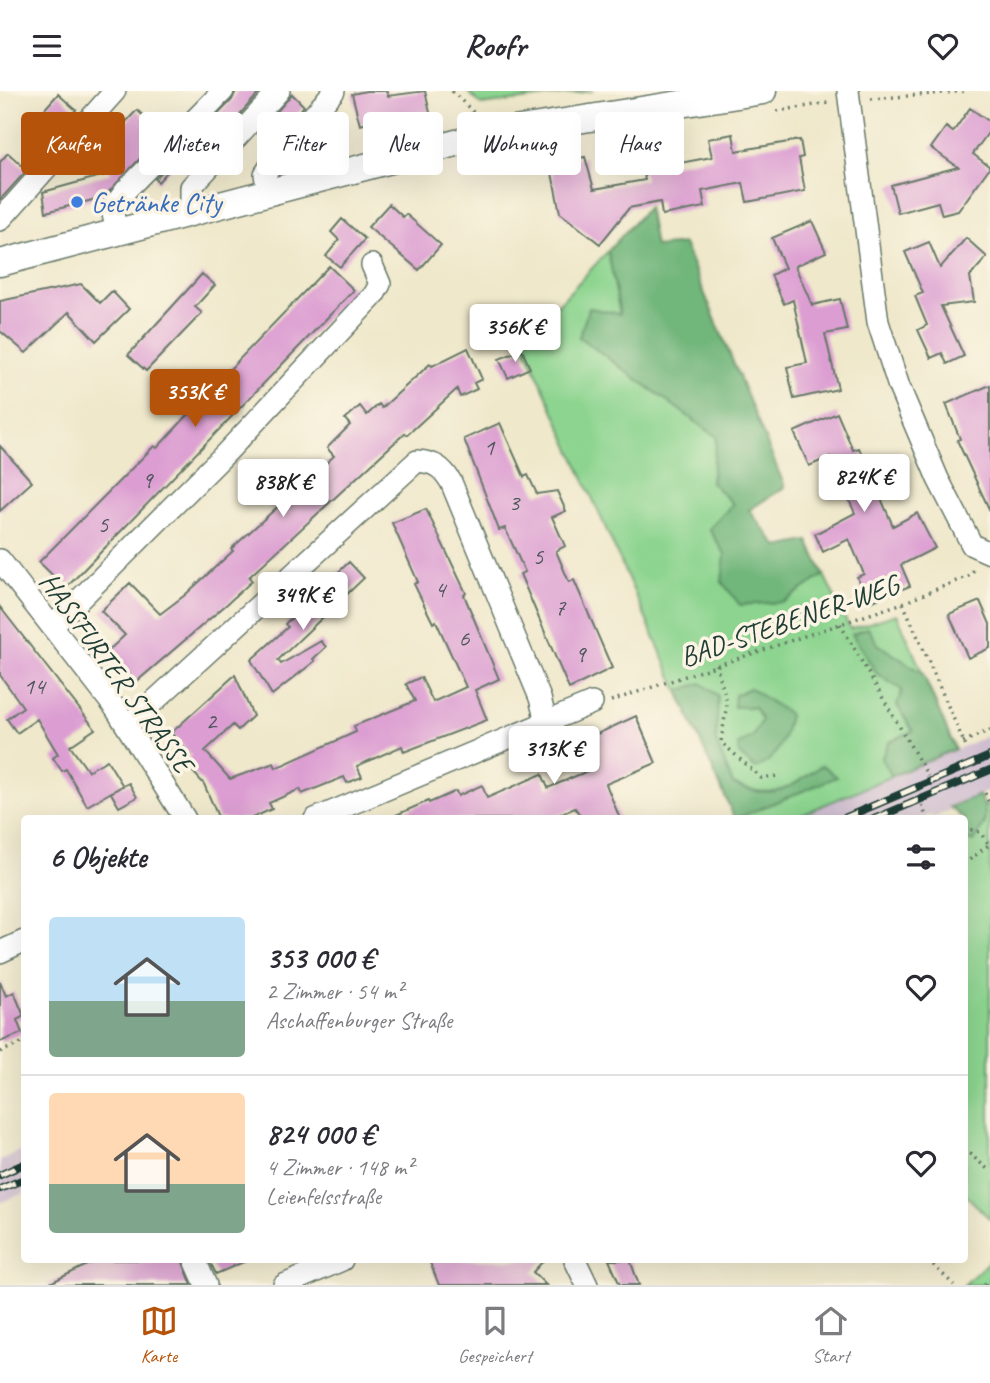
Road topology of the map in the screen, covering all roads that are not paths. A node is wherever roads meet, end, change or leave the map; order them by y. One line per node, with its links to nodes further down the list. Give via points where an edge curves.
1 (115, 91): 9 (street)
2 (223, 91): 10 (street, via 126,190 112,209)
3 (279, 91): 8 (street, via 191,187)
4 (334, 91): 7 (street, via 265,174)
5 (848, 96): 13 (street, via 878,322 937,479 972,545)
6 (770, 101): 7 (main road, via 494,133)
7 (268, 193): 8 (main road)
8 (191, 213): 10 (main road)
9 (0, 220)
10 (117, 233): 11 (main road)
11 (0, 263)
12 (372, 265): 15 (street, via 380,284 374,295 226,453)
13 (987, 553)
14 (0, 560): 15 (street, HASSFURTER STRASSE)
15 (54, 625): 18 (street, HASSFURTER STRASSE)
16 (592, 703): 17 (street)
17 (546, 722): 18 (street, via 451,482 431,462 417,461); 20 (street)
18 (128, 725): 19 (street, HASSFURTER STRASSE)
19 (184, 815)
20 (325, 815)
21 (21, 942): 22 (street)
22 (0, 951)
23 (196, 1263): 26 (street)
24 (335, 1263): 27 (street)
25 (576, 1263): 28 (street)
26 (206, 1285)
27 (284, 1285)
28 (586, 1285)

